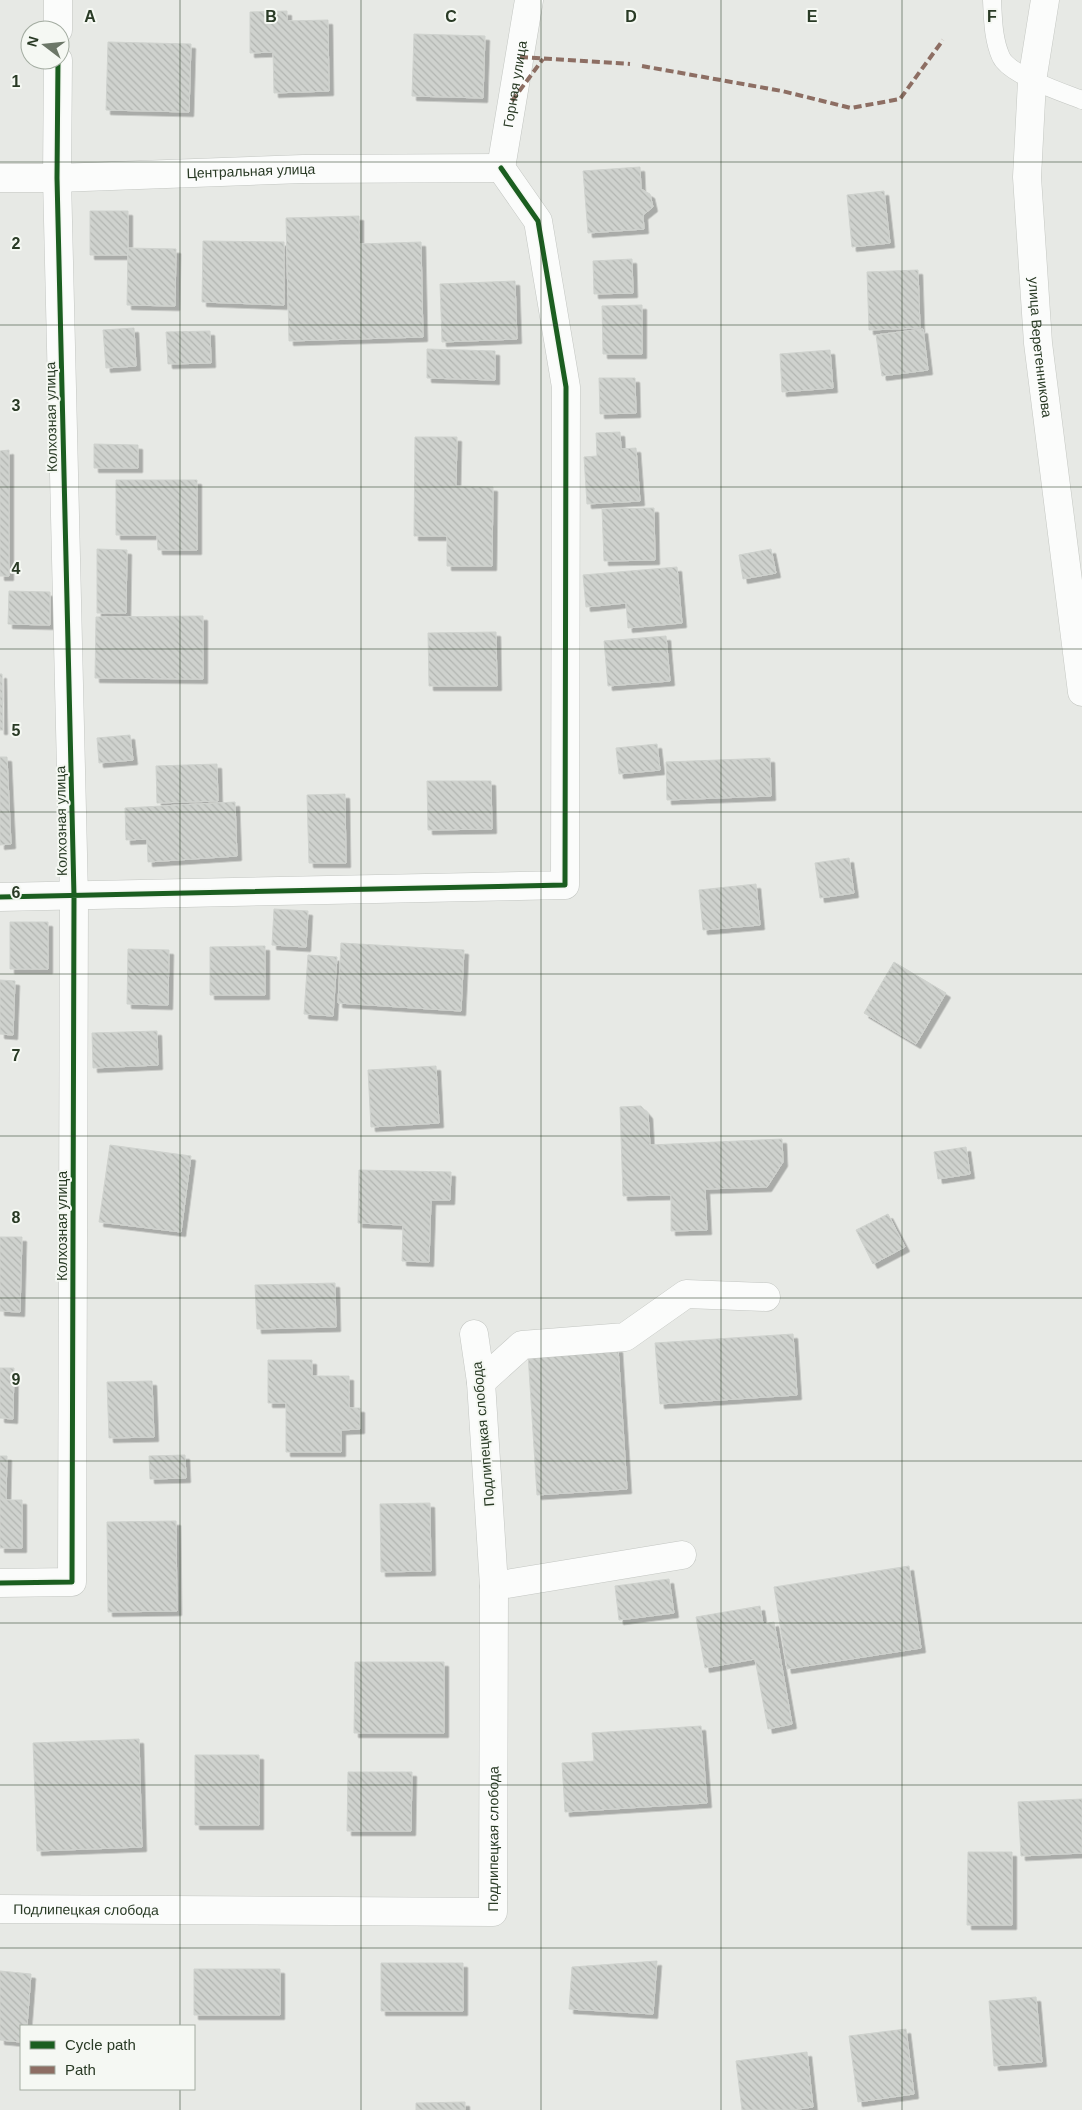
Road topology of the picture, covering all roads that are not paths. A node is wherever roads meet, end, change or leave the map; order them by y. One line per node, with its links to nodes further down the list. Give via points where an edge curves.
1 (58, 0): 5 (street)
2 (529, 0): 9 (street, Горная улица)
3 (992, 0): 7 (lane, via 993,30 1002,59)
4 (1045, 0): 7 (street, улица Веретенникова)
5 (58, 20)
6 (58, 70): 11 (street, Колхозная улица)
7 (1032, 82): 8 (lane); 12 (street, улица Веретенникова, via 1027,177 1038,343)
8 (1082, 100)
9 (501, 168): 11 (street, Центральная улица, via 303,169); 13 (street, via 538,221 566,387 565,885)
10 (0, 178): 11 (street, Центральная улица)
11 (57, 178): 13 (street, Колхозная улица)
12 (1082, 692)
13 (74, 896): 14 (street); 19 (street, Колхозная улица, via 72,1582)
14 (0, 897)
15 (766, 1298): 17 (street, via 686,1294 625,1337 522,1345)
16 (474, 1334): 17 (street, Подлипецкая слобода)
17 (481, 1382): 20 (street, Подлипецкая слобода)
18 (682, 1555): 20 (street)
19 (0, 1583)
20 (494, 1586): 21 (street, Подлипецкая слобода, via 493,1912)
21 (0, 1909)

